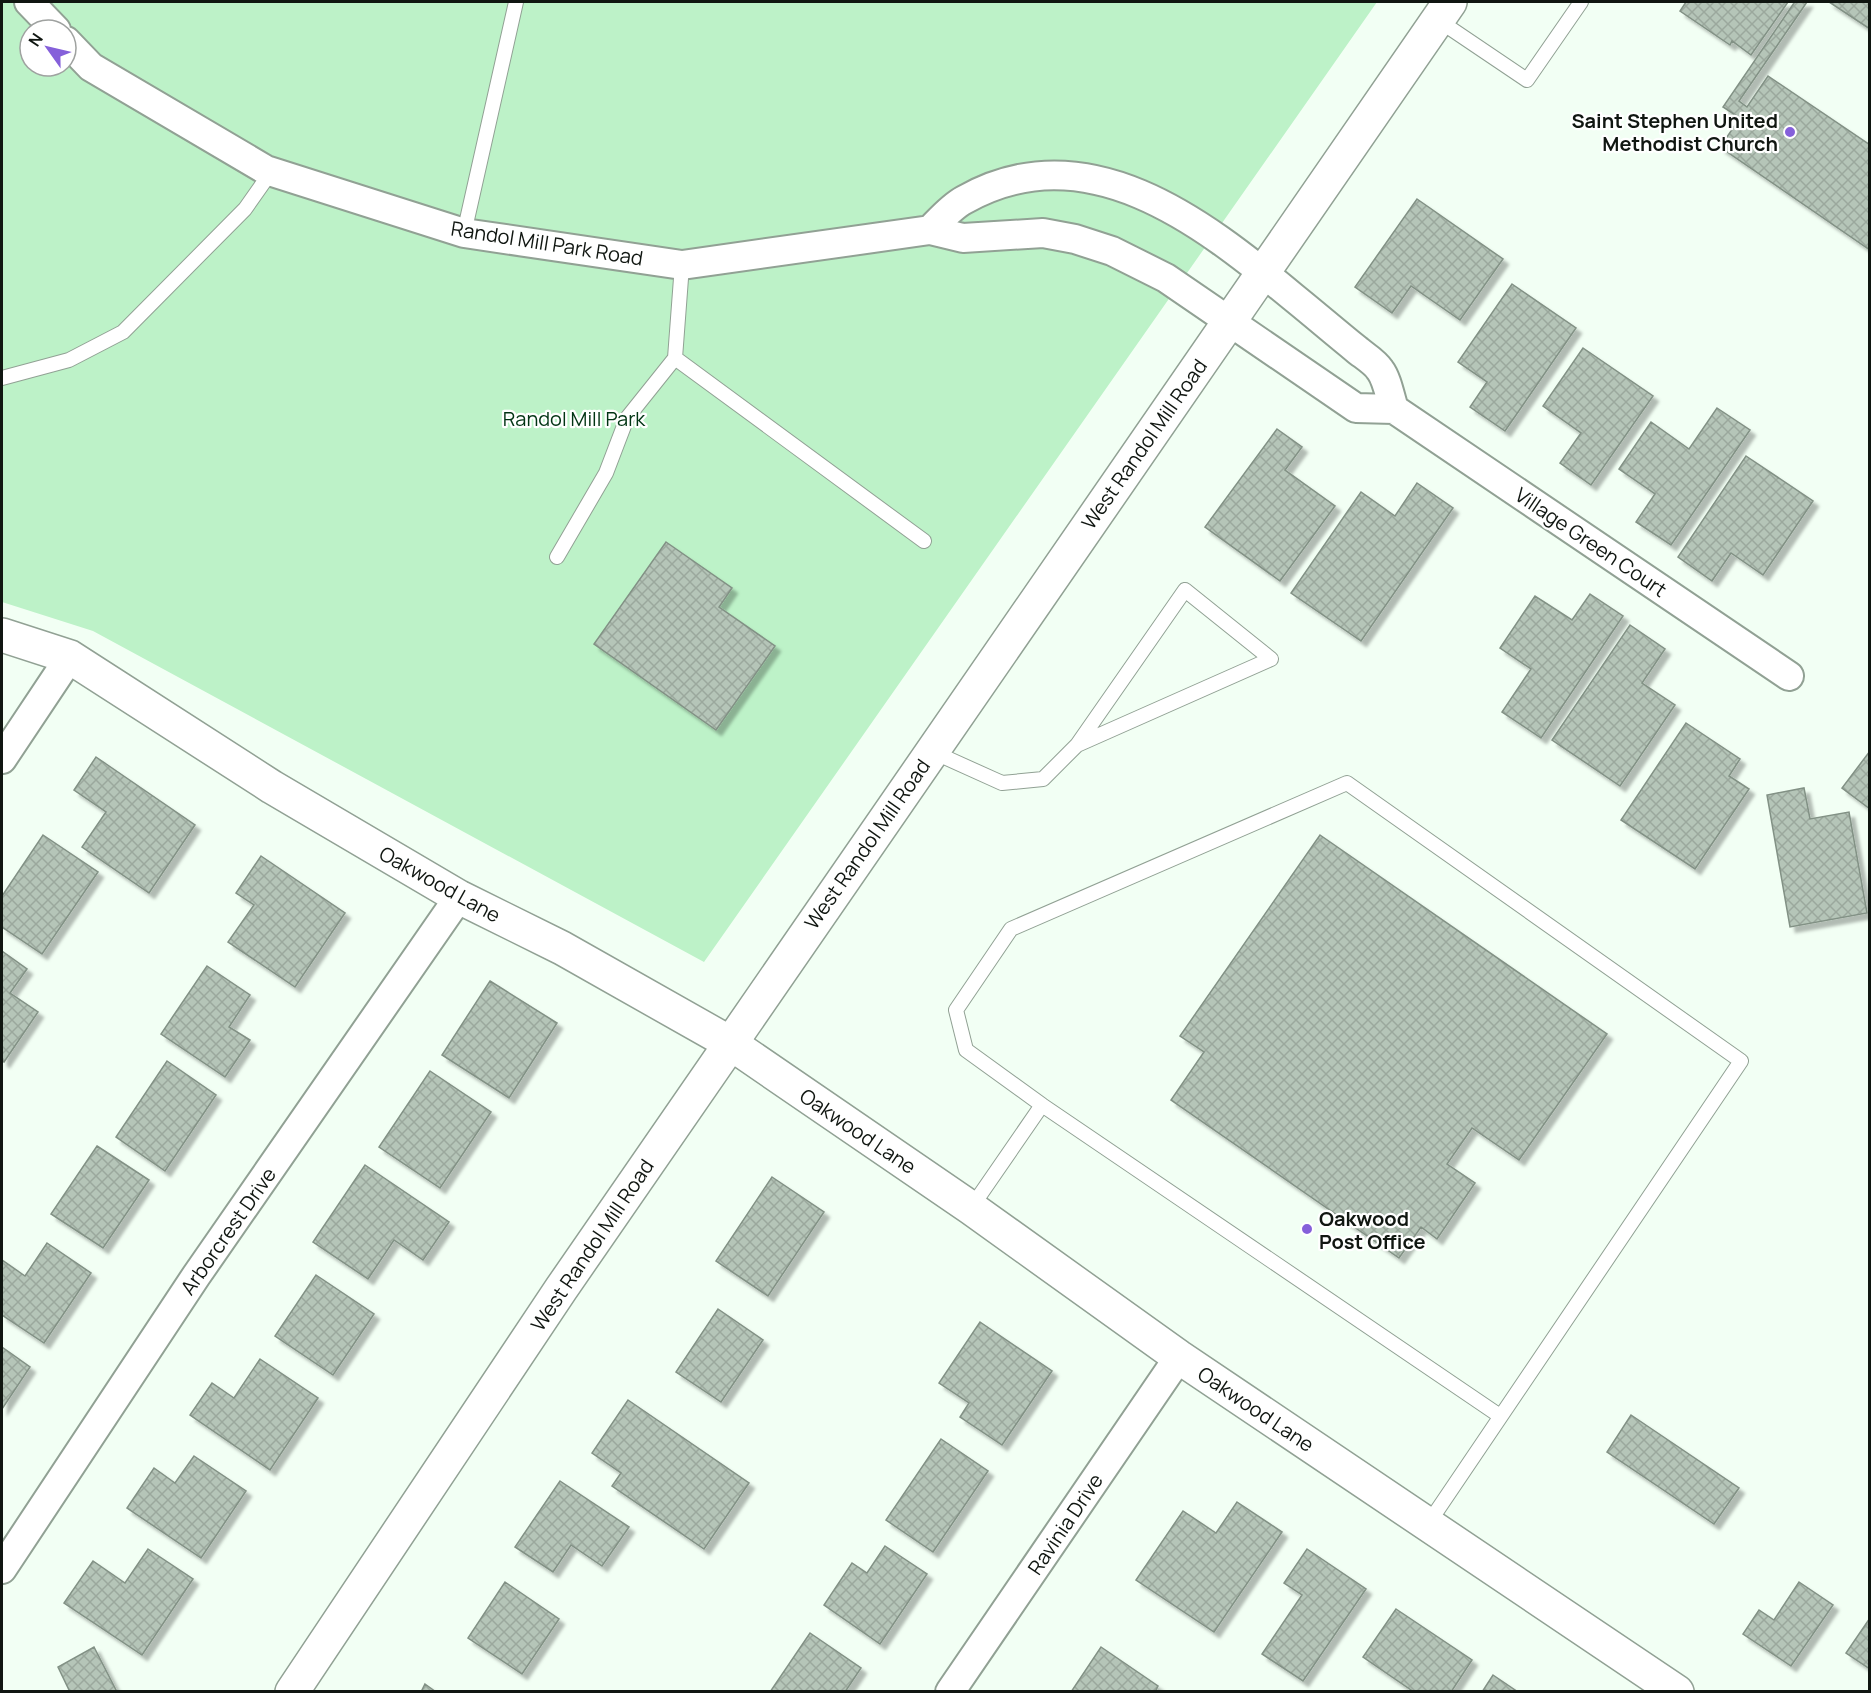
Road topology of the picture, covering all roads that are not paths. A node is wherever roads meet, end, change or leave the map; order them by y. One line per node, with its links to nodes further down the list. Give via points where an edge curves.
1 (29, 2): 5 (street)
2 (516, 2): 9 (lane)
3 (1581, 2): 4 (lane, via 1527,80)
4 (1444, 11): 11 (main road, West Randol Mill Road)
5 (44, 18)
6 (78, 53): 7 (street, Randol Mill Park Road, via 91,67)
7 (271, 172): 9 (street, Randol Mill Park Road); 14 (lane, via 245,209 123,333 69,360)
8 (930, 230): 10 (street, Randol Mill Park Road); 11 (street, via 962,201 988,189 1035,175 1074,176 1112,183 1154,198 1198,224); 12 (street, Randol Mill Park Road, via 963,238 1043,233 1075,239 1154,270)
9 (464, 233): 10 (street, Randol Mill Park Road)
10 (682, 265): 13 (lane)
11 (1262, 271): 12 (main road, West Randol Mill Road); 15 (street, via 1381,370)
12 (1228, 322): 15 (street, via 1356,408); 22 (main road, West Randol Mill Road)
13 (675, 358): 16 (lane); 17 (lane, via 627,418 606,473)
14 (2, 378)
15 (1394, 408): 20 (street, Village Green Court)
16 (924, 541)
17 (557, 557)
18 (2, 635): 19 (main road, Oakwood Lane)
19 (70, 657): 23 (street); 24 (main road, Oakwood Lane, via 272,787)
20 (1790, 676)
21 (1077, 745): 21 (lane, via 1185,590 1271,659 1250,669); 22 (lane, via 1043,780 1002,783)
22 (931, 751): 25 (main road, West Randol Mill Road)
23 (2, 759)
24 (459, 897): 25 (main road, Oakwood Lane, via 562,948); 31 (street, Arborcrest Drive, via 196,1276)
25 (730, 1043): 27 (main road, Oakwood Lane); 32 (main road, West Randol Mill Road)
26 (1042, 1105): 27 (lane); 29 (lane); 29 (lane, via 966,1050 956,1010 1011,929 1347,783 1741,1061)
27 (971, 1208): 28 (main road, Oakwood Lane)
28 (1179, 1357): 30 (main road, Oakwood Lane); 33 (street, Ravinia Drive)
29 (1500, 1416): 30 (lane)
30 (1428, 1524): 34 (main road, Oakwood Lane)
31 (2, 1569)
32 (292, 1692)
33 (950, 1692)
34 (1677, 1692)

